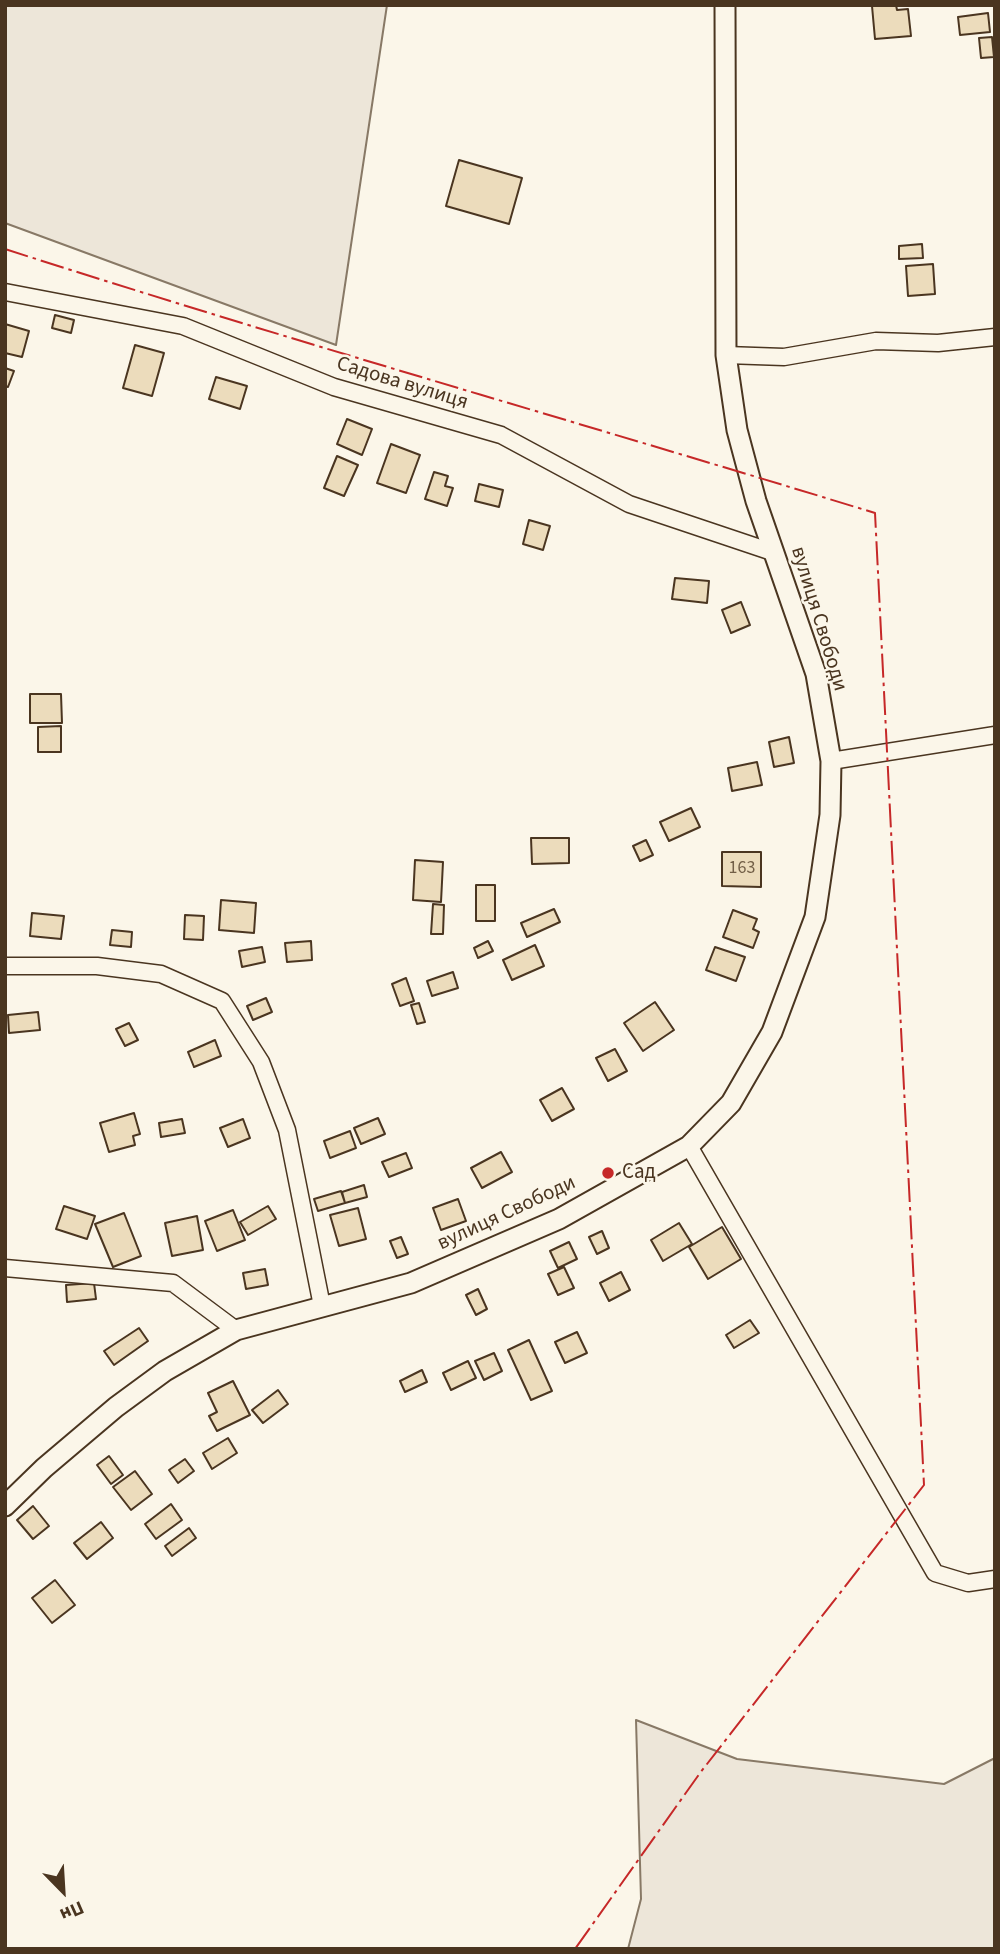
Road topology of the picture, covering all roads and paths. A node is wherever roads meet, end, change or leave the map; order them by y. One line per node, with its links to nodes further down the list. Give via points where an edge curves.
1 (725, 5): 4 (street, вулиця Свободи)
2 (5, 292): 5 (street, Садова вулиця, via 183,326 334,387 500,435 629,504)
3 (995, 337): 4 (street, via 938,343 877,341 784,357)
4 (726, 355): 5 (street, вулиця Свободи, via 737,429)
5 (775, 553): 7 (street, вулиця Свободи, via 816,674)
6 (995, 735): 7 (street)
7 (831, 761): 9 (street, вулиця Свободи, via 830,816 815,917 772,1032 731,1102)
8 (5, 966): 11 (street, via 97,966 161,974 222,1001 261,1062 287,1130)
9 (689, 1146): 11 (street, вулиця Свободи, via 559,1219 411,1283); 14 (street, via 936,1573 968,1583)
10 (5, 1268): 12 (street, via 173,1283)
11 (322, 1306): 12 (street, вулиця Свободи)
12 (236, 1330): 13 (street, вулиця Свободи, via 165,1371 116,1407)
13 (5, 1506)
14 (995, 1579)

